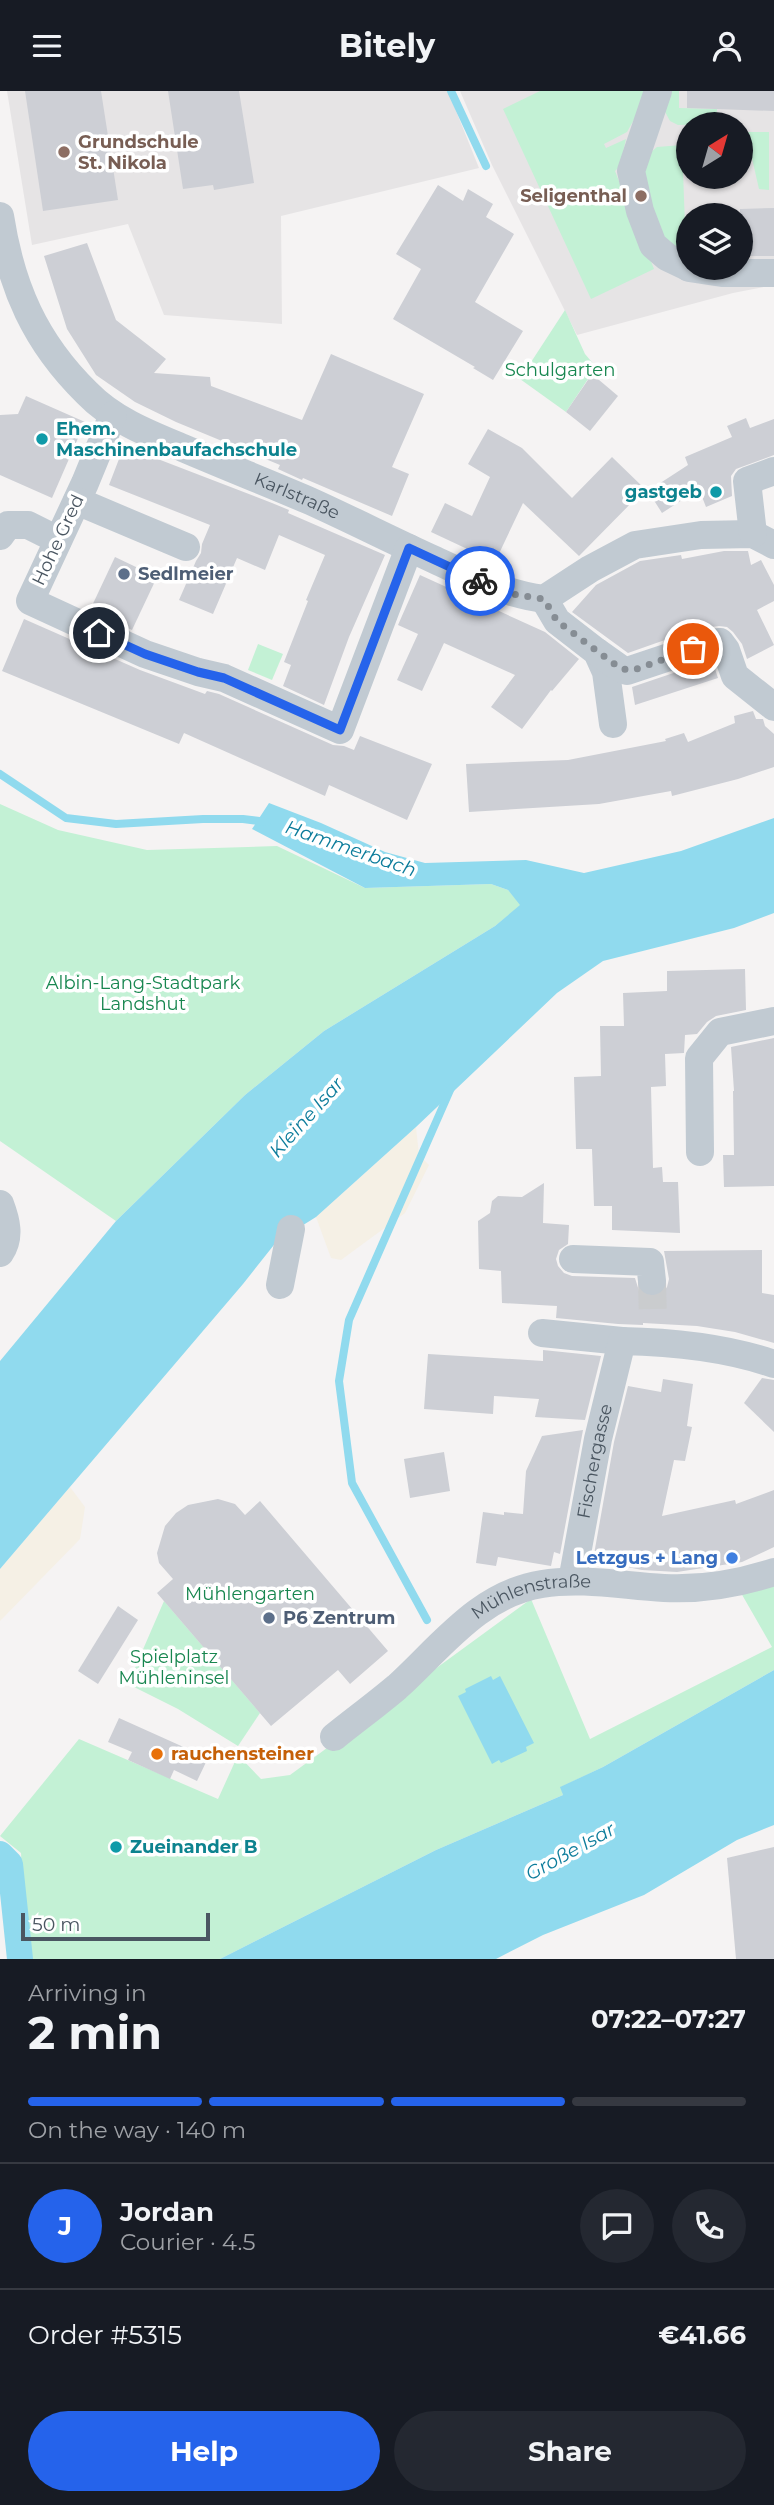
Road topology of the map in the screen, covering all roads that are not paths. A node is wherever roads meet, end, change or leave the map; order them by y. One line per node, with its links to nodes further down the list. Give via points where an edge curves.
1 (658, 91): 3 (street, via 631,171 653,245)
2 (0, 216): 6 (street, Karlstraße, via 15,283 42,339 88,394)
3 (676, 262)
4 (774, 272): 5 (street)
5 (753, 273)
6 (113, 415): 8 (street, Hohe Gred); 13 (street, Karlstraße)
7 (774, 471): 10 (street, via 747,481)
8 (77, 501): 11 (street, Hohe Gred); 12 (street)
9 (0, 537): 11 (street, via 8,525 27,525)
10 (763, 539): 14 (street, via 701,535 635,545)
11 (58, 540): 13 (street, Hohe Gred, via 30,601 145,654 224,678 340,730)
12 (186, 547)
13 (409, 548): 14 (street, Karlstraße, via 483,583)
14 (544, 599): 15 (street, via 557,621)
15 (597, 652): 16 (street, via 628,671 720,642 734,676); 17 (street, via 606,672)
16 (774, 707)
17 (613, 724)
18 (774, 1021): 19 (street, via 720,1032 699,1058)
19 (700, 1152)
20 (1, 1206): 22 (street, via 7,1228)
21 (290, 1229): 25 (street)
22 (0, 1253)
23 (573, 1259): 24 (street, via 650,1262)
24 (652, 1281)
25 (280, 1285)
26 (542, 1333): 27 (street)
27 (622, 1342): 28 (street, via 653,1331); 30 (street, Fischergasse, via 595,1451)
28 (774, 1364)
29 (774, 1572): 30 (street, Mühlenstraße, via 706,1588)
30 (572, 1581): 31 (street, Mühlenstraße, via 540,1584 470,1616 396,1687)
31 (334, 1737)

